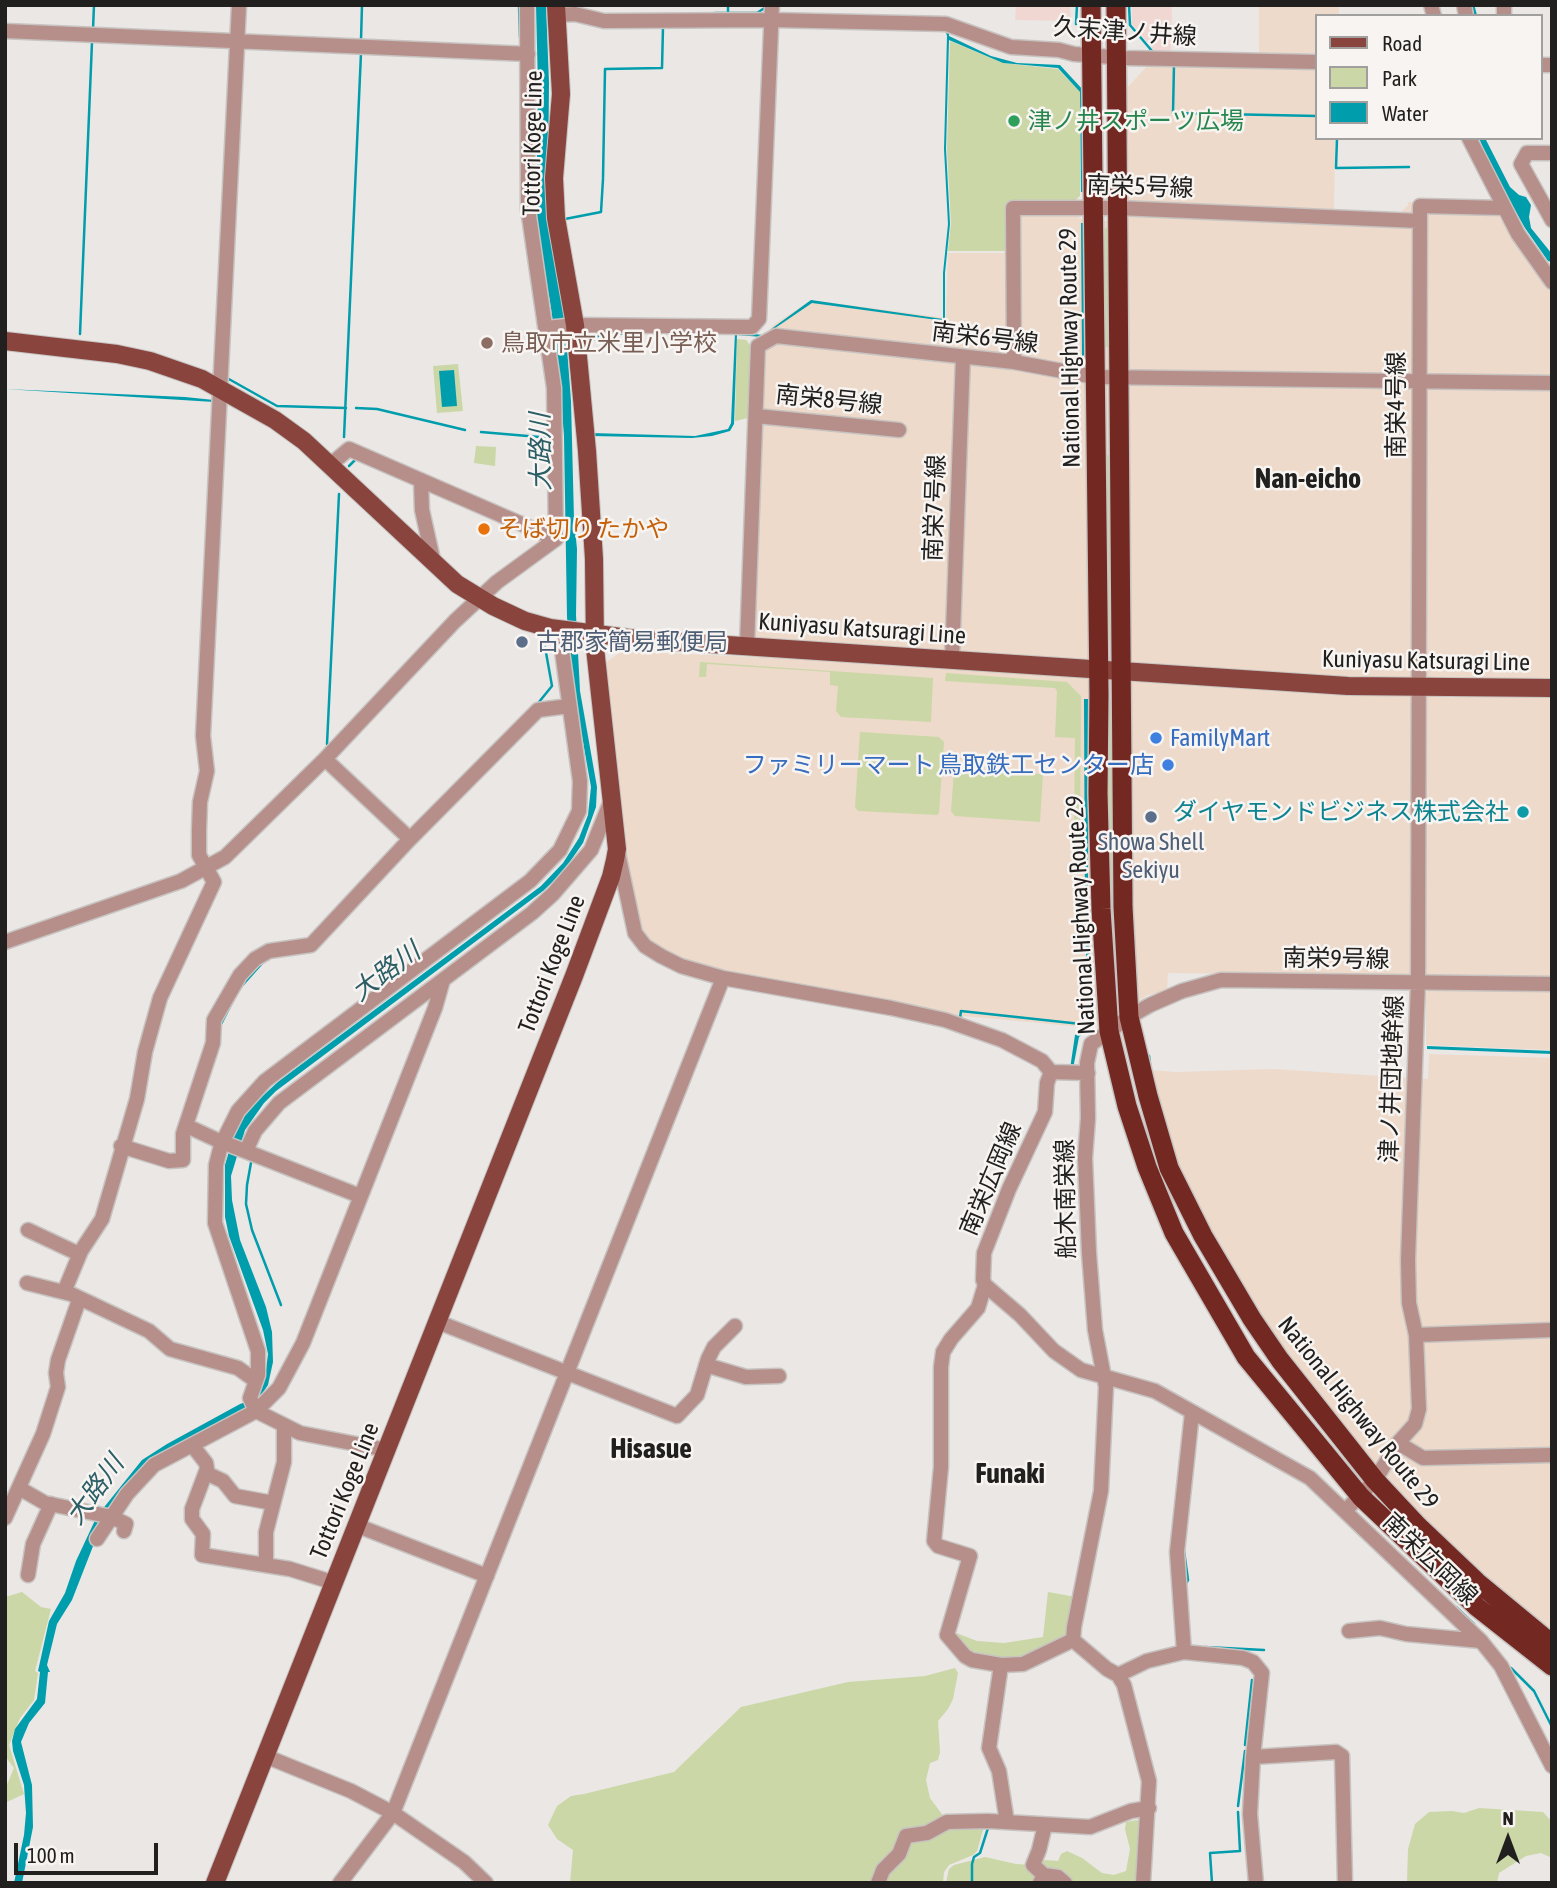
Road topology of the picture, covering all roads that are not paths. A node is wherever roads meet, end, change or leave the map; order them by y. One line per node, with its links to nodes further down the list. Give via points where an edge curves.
1 (239, 5): 8 (street)
2 (527, 5): 9 (street)
3 (1091, 5): 10 (highway, National Highway Route 29)
4 (1116, 5): 11 (highway, National Highway Route 29)
5 (556, 10): 6 (street, 久末津ノ井線, via 604,21); 21 (main road, Tottori Koge Line, via 561,94 554,178 556,218)
6 (772, 12): 10 (street, 久末津ノ井線, via 946,24 1011,47); 21 (street, via 759,319 752,327)
7 (5, 31): 8 (street)
8 (237, 41): 9 (street); 30 (street)
9 (528, 54): 22 (street, via 528,209)
10 (1092, 56): 11 (street, 久末津ノ井線); 15 (highway, National Highway Route 29)
11 (1117, 57): 12 (street, 久末津ノ井線); 16 (highway, National Highway Route 29)
12 (1316, 62)
13 (1470, 140): 17 (street)
14 (1552, 153): 18 (street, via 1527,153 1521,164)
15 (1093, 207): 16 (street, 南栄5号線); 25 (street, 南栄5号線, via 1013,208); 27 (highway, National Highway Route 29)
16 (1118, 208): 19 (street, 南栄5号線); 26 (highway, National Highway Route 29)
17 (1503, 208): 19 (street, via 1419,206); 20 (street)
18 (1552, 220)
19 (1419, 221): 28 (street, 南栄4号線)
20 (1552, 282)
21 (572, 326): 22 (street); 38 (main road, Tottori Koge Line, via 594,559)
22 (547, 328): 35 (street, via 554,388)
23 (5, 341): 30 (main road, Kuniyasu Katsuragi Line, via 117,354 175,369)
24 (963, 357): 25 (street, 南栄6号線); 31 (street, 南栄6号線, via 776,336 758,346); 40 (street, 南栄7号線)
25 (1014, 362): 27 (street, 南栄6号線)
26 (1119, 376): 27 (street, 南栄6号線); 28 (street, 南栄6号線); 42 (highway, National Highway Route 29)
27 (1095, 377): 41 (highway, National Highway Route 29)
28 (1418, 381): 29 (street, 南栄6号線); 43 (street, 南栄4号線)
29 (1552, 383)
30 (221, 390): 33 (main road, Kuniyasu Katsuragi Line, via 275,421); 52 (street, via 204,736 207,771 199,830)
31 (755, 416): 32 (street, 南栄8号線); 39 (street, 南栄6号線)
32 (899, 430)
33 (330, 465): 34 (street, via 349,450); 36 (main road, Kuniyasu Katsuragi Line)
34 (421, 481): 35 (street); 36 (street)
35 (556, 539): 37 (street)
36 (434, 564): 37 (main road, Kuniyasu Katsuragi Line)
37 (480, 598): 38 (main road, Kuniyasu Katsuragi Line, via 525,621); 46 (street)
38 (575, 631): 39 (main road, Kuniyasu Katsuragi Line); 45 (street); 47 (main road, Tottori Koge Line)
39 (747, 646): 40 (main road, Kuniyasu Katsuragi Line)
40 (952, 660): 41 (main road, Kuniyasu Katsuragi Line)
41 (1099, 670): 42 (main road, Kuniyasu Katsuragi Line); 59 (highway, National Highway Route 29, via 1099,841)
42 (1121, 671): 43 (main road, Kuniyasu Katsuragi Line); 58 (highway, National Highway Route 29)
43 (1418, 688): 44 (main road, Kuniyasu Katsuragi Line); 56 (street, 津ノ井団地幹線)
44 (1552, 688)
45 (569, 706): 48 (street, via 580,781 579,811); 49 (street, via 538,710)
46 (324, 760): 49 (street); 52 (street, via 225,857)
47 (611, 802): 50 (street); 51 (main road, Tottori Koge Line)
48 (572, 828): 50 (street); 63 (street, via 554,858 530,881 265,1081 237,1111)
49 (410, 839): 62 (street, via 311,945 269,951 240,975 214,1020 213,1043)
50 (596, 841): 55 (street, via 553,894)
51 (617, 849): 54 (street, via 635,933 645,946 681,966); 73 (main road, Tottori Koge Line, via 593,927)
52 (204, 868): 53 (street, via 181,881); 64 (street, via 214,882 152,1020)
53 (5, 942)
54 (723, 978): 60 (street, via 945,1020 1027,1052); 78 (street)
55 (443, 980): 65 (street, via 279,1103 255,1131); 66 (street)
56 (1418, 982): 57 (street, 南栄9号線); 58 (street, 南栄9号線, via 1221,980 1182,991); 76 (street, 津ノ井団地幹線, via 1408,1260 1409,1303)
57 (1552, 984)
58 (1129, 1017): 59 (street, 南栄9号線); 90 (highway, National Highway Route 29, via 1169,1168 1203,1236 1280,1360)
59 (1109, 1031): 61 (street, 船木南栄線, via 1091,1044); 92 (highway, National Highway Route 29, via 1139,1144 1174,1233 1246,1357)
60 (1051, 1072): 61 (street); 70 (street, 南栄広岡線, via 1045,1112 984,1253)
61 (1087, 1073): 79 (street, 船木南栄線, via 1089,1253)
62 (187, 1126): 63 (street); 64 (street, via 183,1160 169,1161)
63 (223, 1142): 65 (street); 81 (street, via 215,1165 215,1223 256,1343)
64 (121, 1146): 68 (street, via 102,1219)
65 (246, 1151): 66 (street)
66 (360, 1196): 82 (street, via 290,1369 279,1388)
67 (28, 1230): 68 (street)
68 (79, 1254): 71 (street)
69 (27, 1283): 71 (street)
70 (985, 1285): 79 (street, 南栄広岡線, via 1054,1351 1081,1370); 110 (street, via 978,1308 943,1352 934,1541 970,1556 947,1635 965,1657)
71 (64, 1292): 72 (street)
72 (79, 1300): 81 (street, via 149,1331 170,1349 238,1368); 91 (street, via 58,1360 58,1387)
73 (438, 1322): 78 (street); 87 (main road, Tottori Koge Line)
74 (735, 1326): 77 (street, via 714,1347)
75 (1552, 1331): 76 (street)
76 (1416, 1335): 85 (street, 津ノ井団地幹線, via 1419,1409 1415,1424)
77 (706, 1365): 78 (street, via 697,1395 677,1416); 80 (street, via 746,1377)
78 (568, 1373): 103 (street)
79 (1104, 1375): 83 (street, 南栄広岡線, via 1154,1391); 106 (street, 船木南栄線, via 1101,1490)
80 (779, 1376)
81 (256, 1381): 82 (street)
82 (254, 1406): 84 (street); 86 (street)
83 (1192, 1413): 95 (street, 南栄広岡線, via 1310,1478); 109 (street, via 1177,1552)
84 (284, 1426): 87 (street); 93 (street, via 284,1462)
85 (1398, 1443): 88 (street, via 1423,1458); 90 (street, 津ノ井団地幹線)
86 (192, 1445): 89 (street, via 206,1463); 97 (street, via 154,1465)
87 (387, 1450): 98 (main road, Tottori Koge Line)
88 (1552, 1455)
89 (206, 1472): 93 (street, via 223,1481 234,1496); 101 (street, via 192,1509 192,1519 203,1534 202,1555)
90 (1375, 1480): 92 (street, 津ノ井団地幹線); 108 (highway, National Highway Route 29, via 1477,1583)
91 (19, 1488): 94 (street); 96 (street)
92 (1361, 1497): 95 (street, 津ノ井団地幹線); 111 (highway, National Highway Route 29, via 1477,1607)
93 (272, 1503): 101 (street)
94 (51, 1504): 97 (street); 102 (street, via 33,1544)
95 (1346, 1510): 107 (street, 南栄広岡線)
96 (6, 1515)
97 (112, 1517): 99 (street, via 126,1524); 100 (street)
98 (358, 1526): 103 (street); 104 (main road, Tottori Koge Line)
99 (124, 1531)
100 (97, 1539)
101 (266, 1565): 104 (street)
102 (28, 1575)
103 (487, 1576): 117 (street)
104 (335, 1583): 113 (main road, Tottori Koge Line)
105 (1349, 1631): 107 (street, via 1380,1628)
106 (1073, 1640): 110 (street, via 1023,1664); 112 (street)
107 (1481, 1641): 115 (street, 南栄広岡線, via 1501,1666)
108 (1552, 1644)
109 (1184, 1652): 112 (street, via 1147,1661); 114 (street, via 1243,1658 1262,1673)
110 (1001, 1665): 118 (street, via 989,1748 999,1771)
111 (1552, 1666)
112 (1118, 1675): 116 (street, via 1149,1781)
113 (265, 1756): 117 (street); 121 (main road, Tottori Koge Line)
114 (1253, 1756): 127 (street, via 1250,1814); 128 (street, via 1336,1752 1342,1756)
115 (1552, 1766)
116 (1149, 1808): 119 (street, via 1090,1827); 126 (street)
117 (393, 1813): 122 (street); 123 (street)
118 (1007, 1822): 119 (street); 124 (street, via 947,1822 927,1833 906,1836)
119 (1045, 1825): 120 (street, via 1033,1865)
120 (1042, 1879): 125 (street, via 1058,1877)
121 (215, 1883)
122 (340, 1883)
123 (486, 1883)
124 (878, 1883)
125 (1065, 1883)
126 (1143, 1883)
127 (1256, 1883)
128 (1345, 1883)

